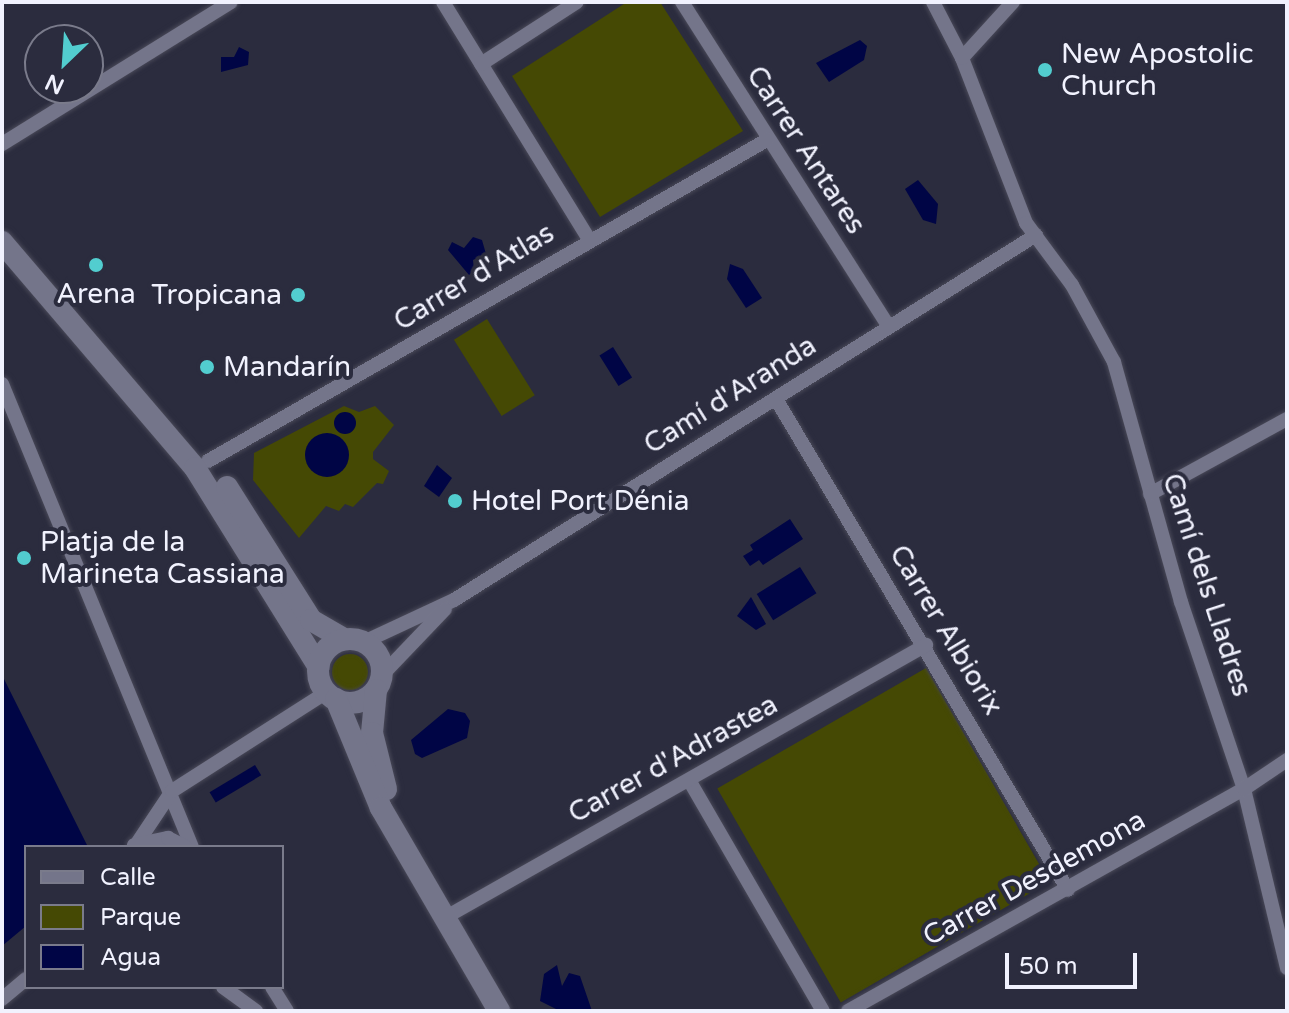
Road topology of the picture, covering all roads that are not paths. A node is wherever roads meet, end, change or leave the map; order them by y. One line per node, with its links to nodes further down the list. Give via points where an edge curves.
1 (231, 2): 10 (street)
2 (443, 2): 8 (street)
3 (577, 2): 8 (street)
4 (682, 2): 9 (street, Carrer Antares)
5 (933, 2): 7 (street, Camí dels Lladres)
6 (1013, 2): 7 (street)
7 (962, 58): 11 (street, Camí dels Lladres, via 1026,223)
8 (481, 64): 12 (street)
9 (767, 140): 12 (street, Carrer d'Atlas); 14 (street, Carrer Antares)
10 (2, 144)
11 (1036, 235): 14 (street, Camí d'Aranda); 20 (street, Camí dels Lladres, via 1108,348)
12 (589, 239): 19 (street, Carrer d'Atlas)
13 (2, 242): 16 (street)
14 (888, 325): 17 (street, Camí d'Aranda)
15 (2, 384): 30 (street)
16 (133, 394): 19 (street, via 171,422); 24 (street, via 203,479)
17 (776, 399): 21 (street, Camí d'Aranda); 23 (street, Carrer Albiorix)
18 (1287, 419): 20 (street)
19 (208, 461): 22 (street, via 311,620)
20 (1150, 494): 29 (street, Camí dels Lladres)
21 (454, 600): 22 (street, Camí d'Aranda); 25 (street, Camí d'Aranda)
22 (354, 640): 24 (street, via 327,649); 25 (street, via 378,656)
23 (926, 645): 28 (street, Carrer d'Adrastea); 35 (street, Carrer Albiorix)
24 (319, 667): 26 (street)
25 (379, 682): 26 (street, via 358,702); 31 (street, via 373,744)
26 (331, 695): 30 (street); 31 (street, via 373,793)
27 (1287, 760): 29 (street, Carrer Desdemona)
28 (689, 780): 36 (street, Carrer d'Adrastea); 45 (street)
29 (1244, 789): 35 (street, Carrer Desdemona); 37 (street, Camí dels Lladres)
30 (172, 791): 32 (street); 34 (street)
31 (395, 825): 36 (street)
32 (134, 845): 33 (street, via 168,838)
33 (184, 845)
34 (188, 845)
35 (1068, 890): 46 (street, Carrer Desdemona)
36 (446, 917): 44 (street)
37 (1287, 968)
38 (24, 981): 41 (street)
39 (226, 989): 42 (street)
40 (273, 989): 43 (street)
41 (2, 999)
42 (256, 1011)
43 (287, 1011)
44 (499, 1011)
45 (823, 1011)
46 (848, 1011)

